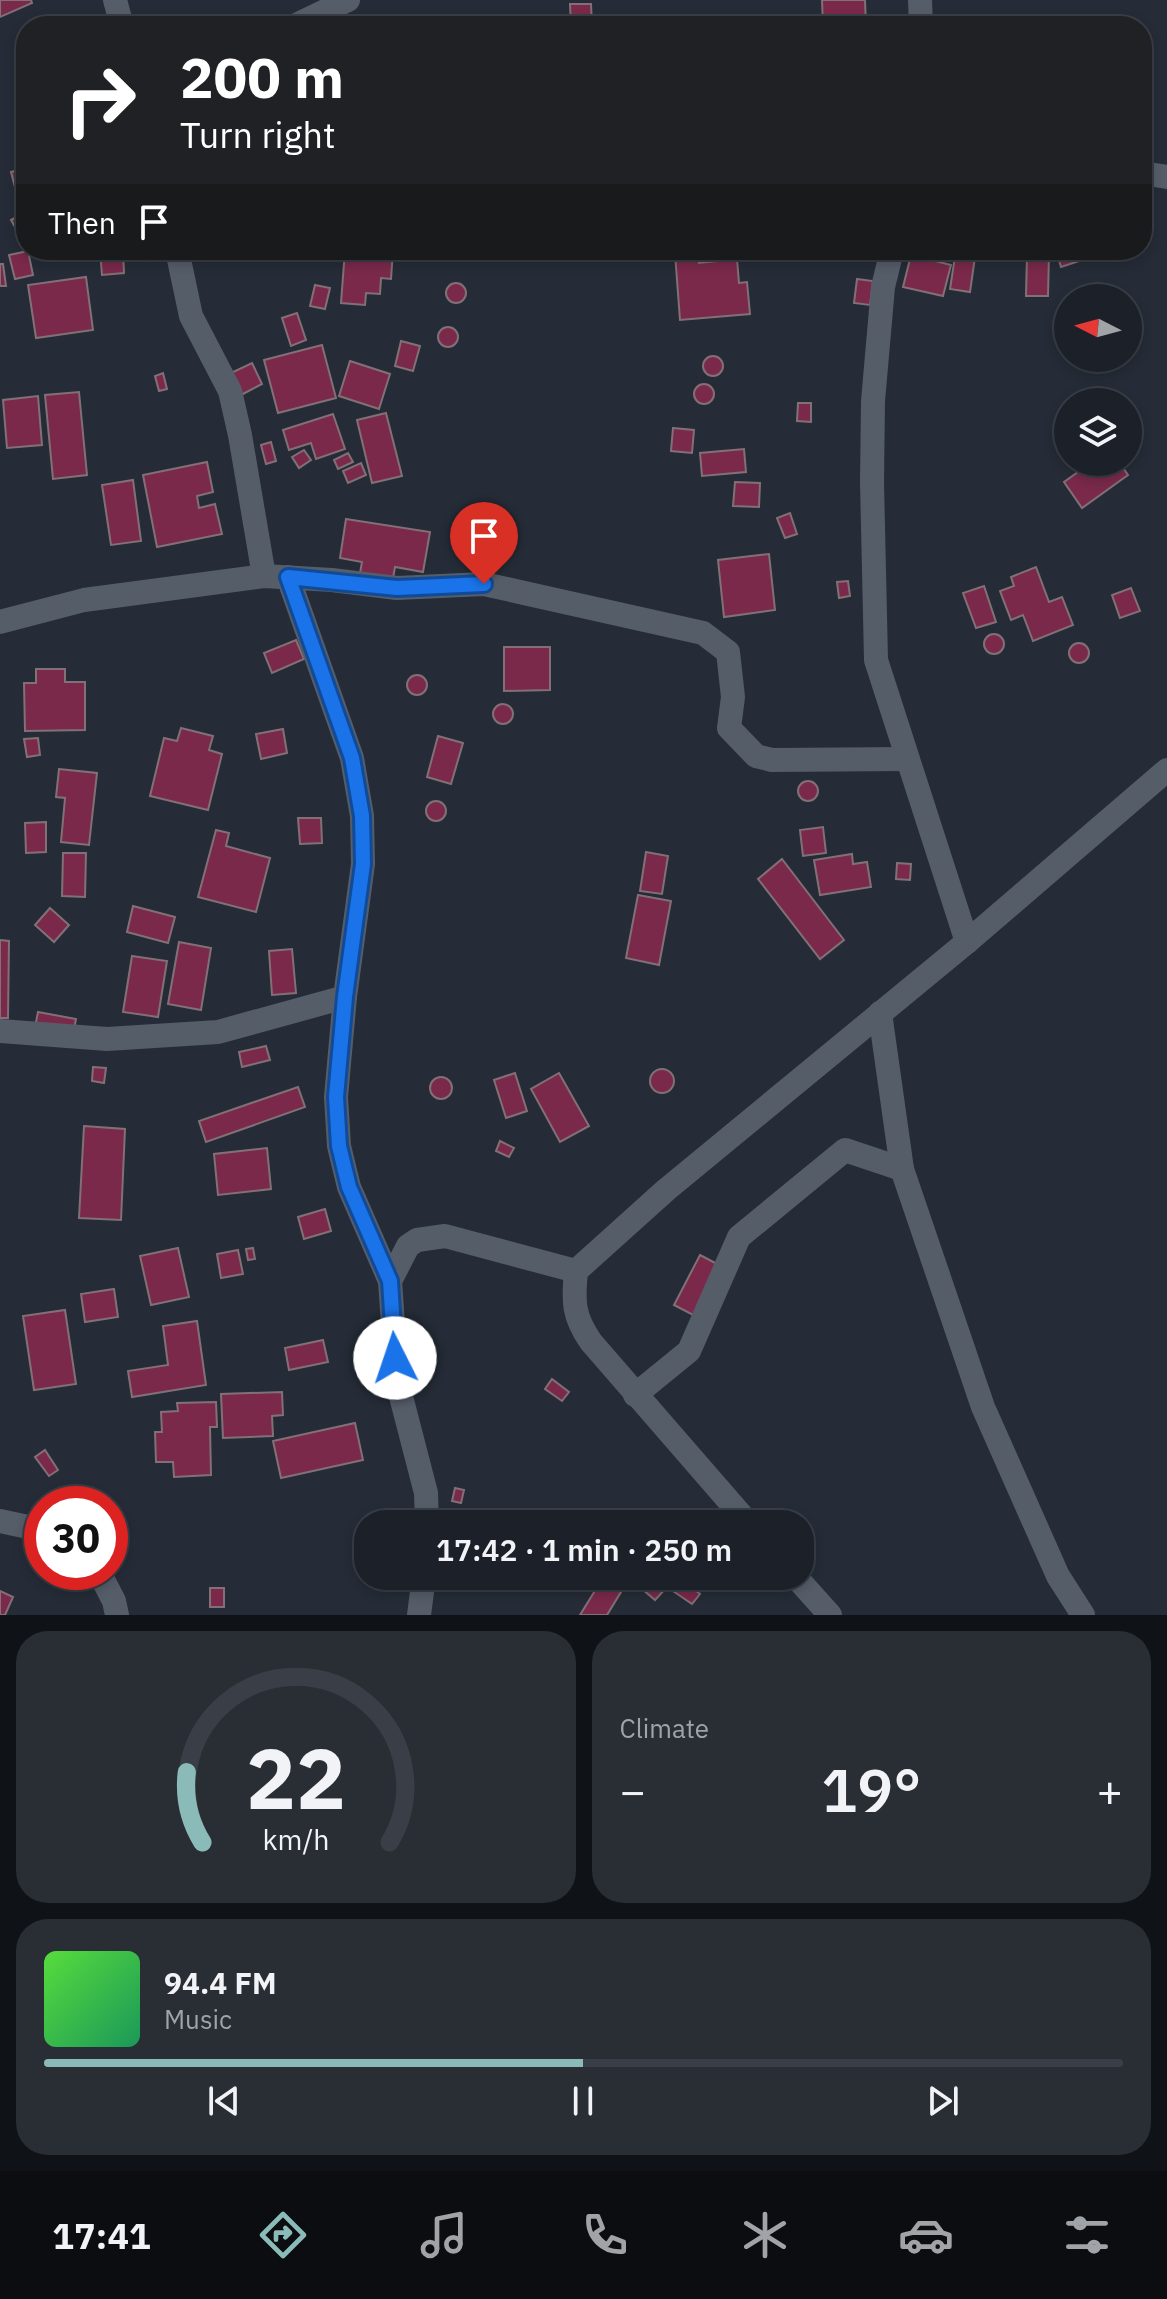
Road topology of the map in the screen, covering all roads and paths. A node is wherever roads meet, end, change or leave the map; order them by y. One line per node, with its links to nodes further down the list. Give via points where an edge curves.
1 (348, 0): 2 (street)
2 (315, 16)
3 (179, 260): 5 (street, via 191,316 230,391)
4 (890, 260): 7 (street, via 873,401 876,660)
5 (276, 576): 6 (street, via 84,600); 7 (street, via 397,588 484,584 703,633 728,652 733,697 729,728 756,756); 10 (street, via 352,758 362,816 363,864)
6 (0, 622)
7 (906, 759): 9 (street)
8 (1167, 770): 9 (street)
9 (967, 942): 11 (street)
10 (345, 997): 12 (street, via 218,1032 107,1039); 15 (street, via 336,1097 339,1146 349,1187)
11 (880, 1013): 13 (street); 14 (street)
12 (0, 1031)
13 (902, 1169): 16 (street, via 845,1150 739,1237 689,1351); 27 (street, via 983,1407 1058,1576)
14 (576, 1271): 15 (street, via 436,1237 408,1246); 16 (street, via 573,1302 579,1325)
15 (390, 1281): 17 (street, via 397,1381)
16 (635, 1395): 18 (street)
17 (427, 1510)
18 (737, 1510)
19 (0, 1521): 20 (street)
20 (24, 1526)
21 (108, 1590): 24 (street)
22 (422, 1590): 25 (street)
23 (808, 1590): 26 (street)
24 (117, 1615)
25 (419, 1615)
26 (830, 1615)
27 (1083, 1615)

